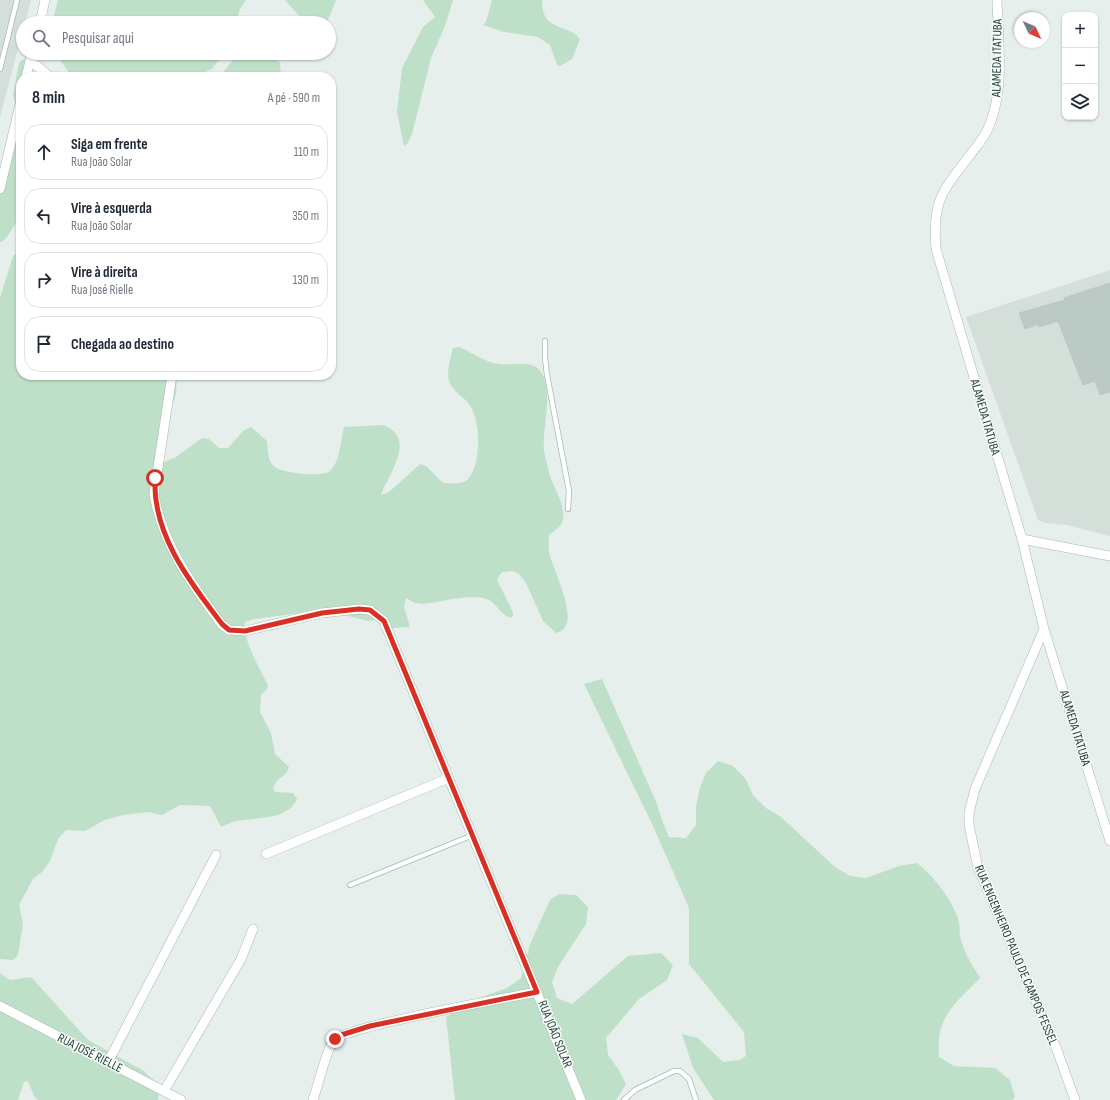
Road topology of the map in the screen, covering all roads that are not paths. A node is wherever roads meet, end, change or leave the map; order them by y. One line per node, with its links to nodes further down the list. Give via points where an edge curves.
1 (17, 0): 7 (lane)
2 (46, 0): 4 (street)
3 (997, 0): 15 (street, ALAMEDA ITATUBA, via 999,89 996,108 980,143 945,189 935,213 934,231 936,249)
4 (42, 16)
5 (30, 60): 8 (street)
6 (34, 60): 9 (street)
7 (0, 69)
8 (27, 72)
9 (45, 72)
10 (16, 121): 11 (street)
11 (0, 189)
12 (545, 341): 14 (lane, via 545,364 569,491)
13 (171, 380): 18 (street, RUA JOÃO SOLAR, via 154,494 166,534 186,576 222,624 237,632 322,613 359,609 376,613 388,630)
14 (568, 509)
15 (1022, 539): 16 (street); 17 (street, ALAMEDA ITATUBA)
16 (1110, 556)
17 (1044, 629): 20 (street, ALAMEDA ITATUBA); 34 (street, RUA ENGENHEIRO PAULO DE CAMPOS FESSEL, via 975,789 969,825 978,868)
18 (449, 778): 19 (street, RUA JOÃO SOLAR); 21 (street)
19 (473, 836): 23 (lane); 25 (street, RUA JOÃO SOLAR)
20 (1110, 841)
21 (266, 854)
22 (216, 855): 27 (street)
23 (350, 885)
24 (253, 929): 28 (street, via 241,959)
25 (537, 992): 30 (street, via 370,1026 341,1035 331,1045); 31 (street, RUA JOÃO SOLAR)
26 (0, 1006): 27 (street, RUA JOSÉ RIELLE)
27 (108, 1062): 28 (street, RUA JOSÉ RIELLE)
28 (164, 1091): 29 (street, RUA JOSÉ RIELLE)
29 (181, 1100)
30 (313, 1100)
31 (581, 1100)
32 (624, 1100): 33 (lane, via 635,1090 674,1071 680,1071 689,1079)
33 (696, 1100)
34 (1075, 1100)

